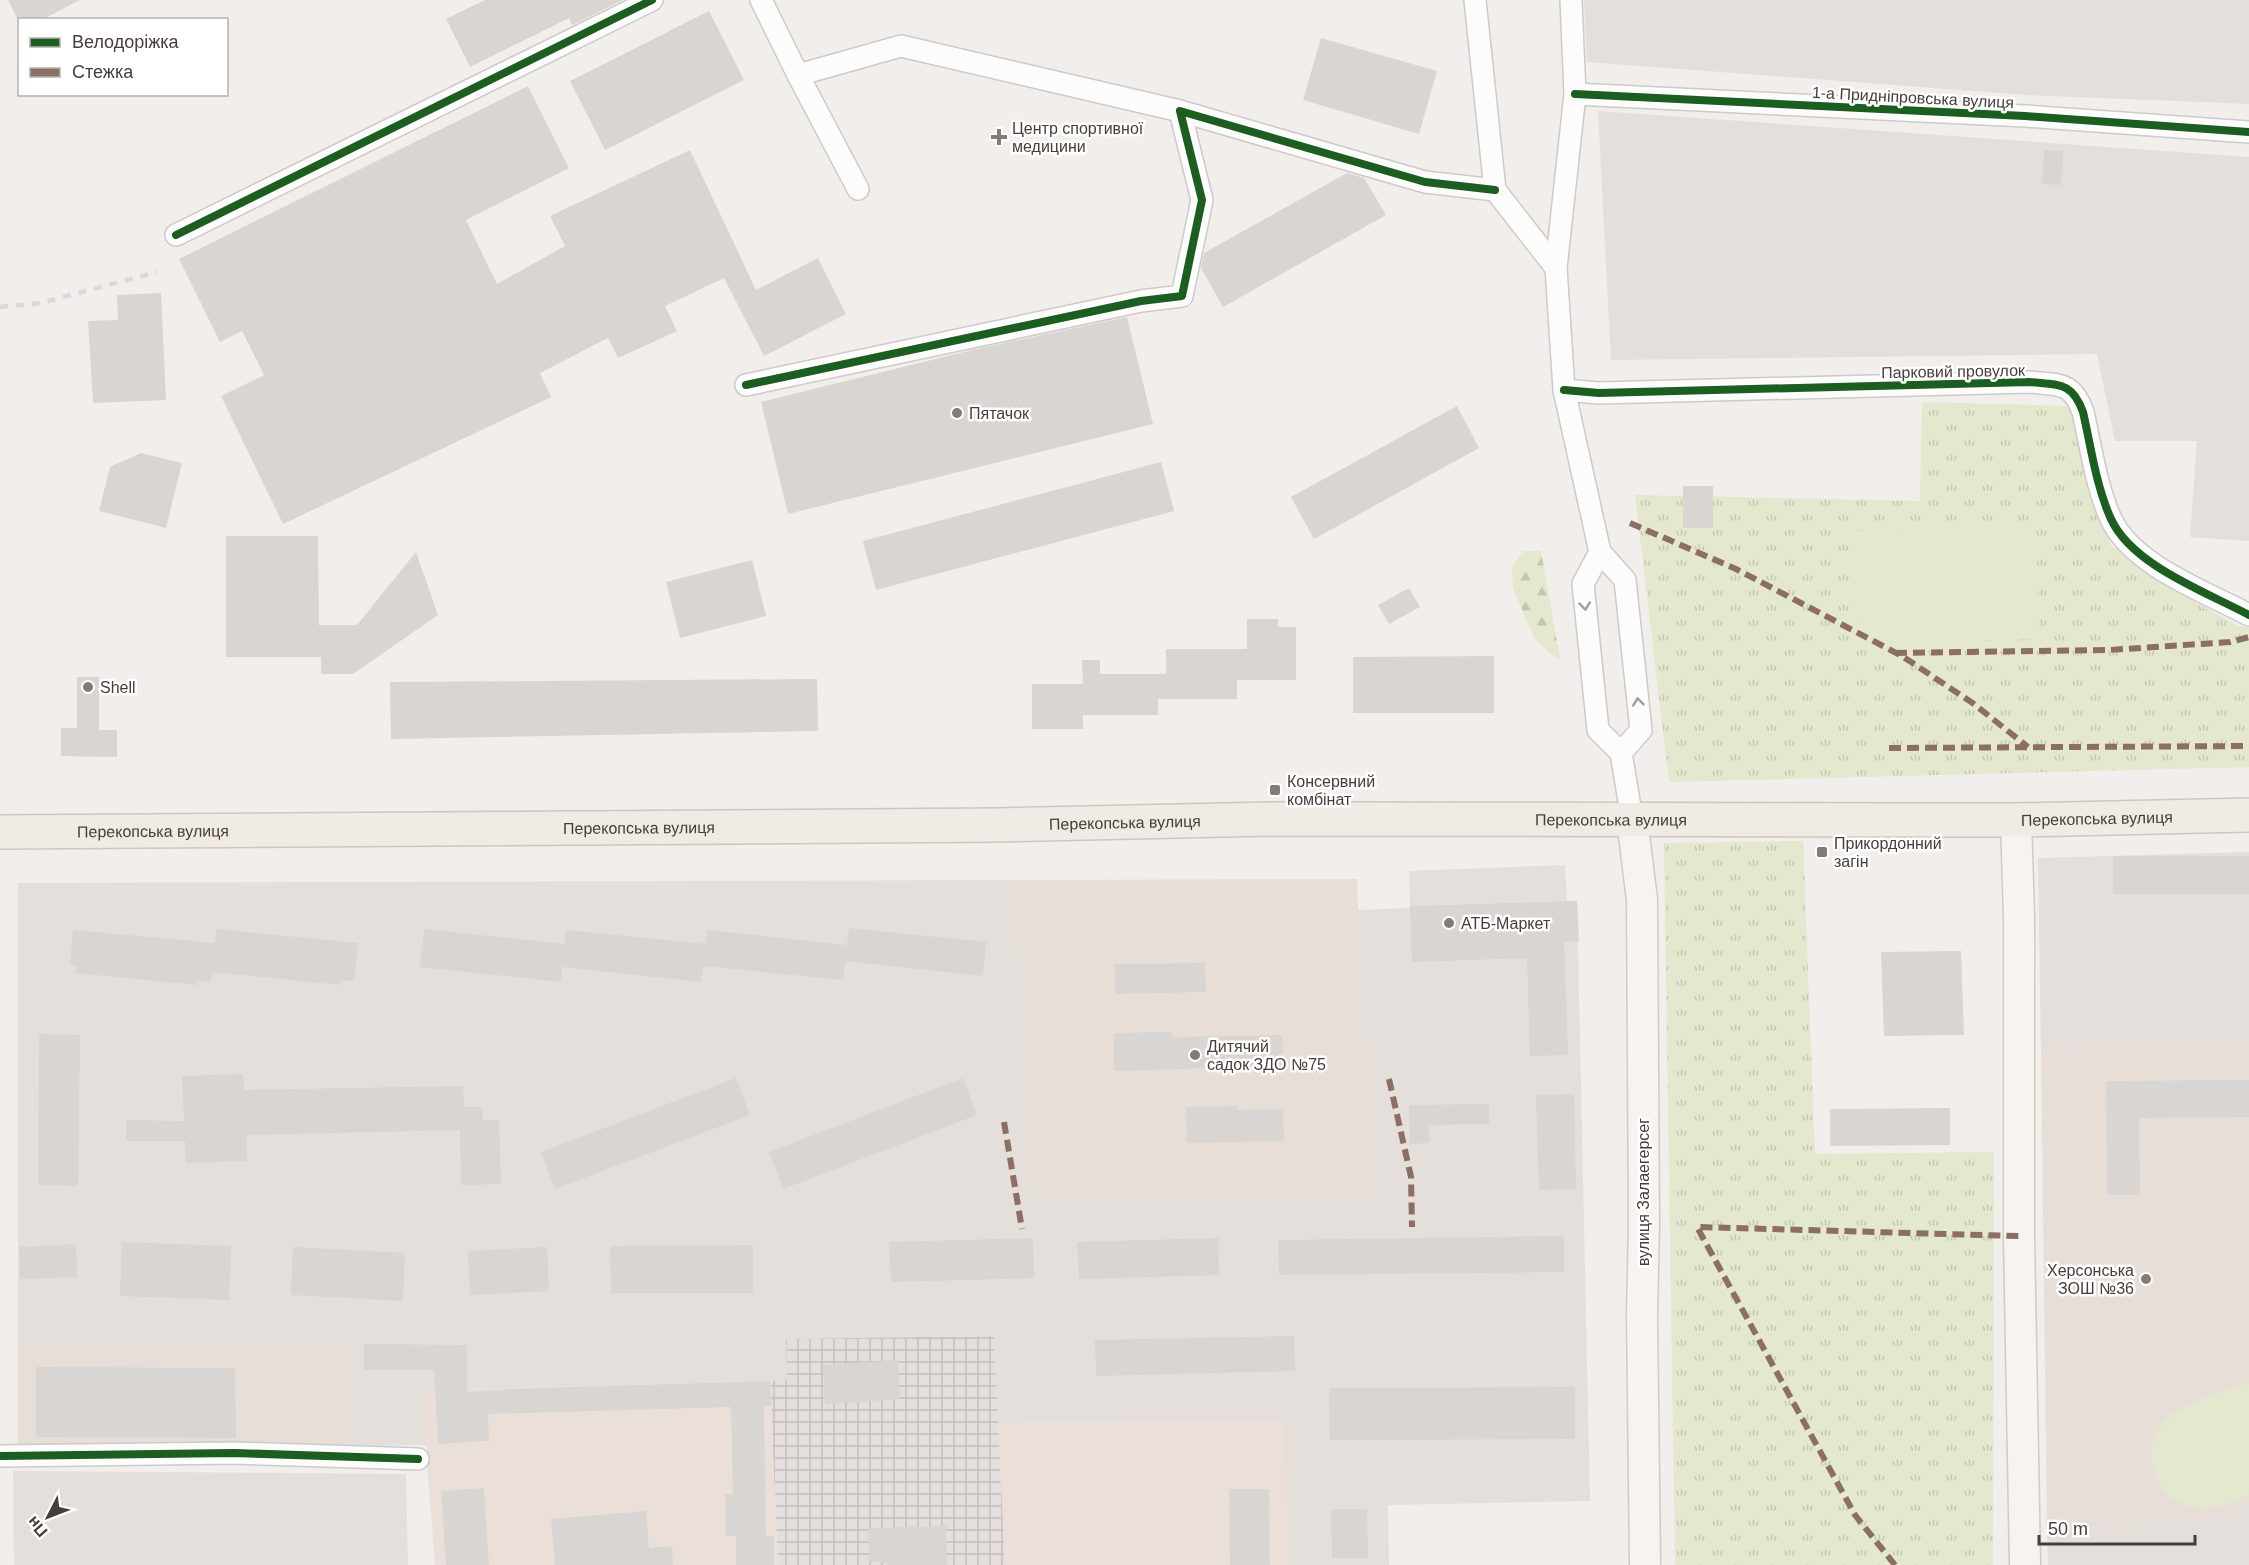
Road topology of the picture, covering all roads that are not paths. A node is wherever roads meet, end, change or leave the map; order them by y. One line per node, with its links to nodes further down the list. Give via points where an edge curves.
1 (652, 0): 11 (street)
2 (761, 0): 5 (street)
3 (1475, 0): 10 (street)
4 (1571, 0): 6 (street)
5 (798, 75): 7 (street, via 901,46); 9 (street)
6 (1575, 94): 8 (street, 1-а Придніпровська вулиця, via 2025,116); 12 (street)
7 (1180, 111): 10 (street, via 1425,182); 13 (street, via 1202,200 1182,296 1141,301)
8 (2249, 132)
9 (858, 189)
10 (1496, 190): 12 (street)
11 (176, 235)
12 (1556, 268): 14 (street)
13 (746, 385)
14 (1564, 390): 15 (street); 16 (street, Парковий провулок, via 1599,393 2029,382 2071,389 2083,412 2103,500 2124,539 2139,555)
15 (1600, 552): 17 (street, one-way to 17, via 1583,584 1598,730); 17 (street, one-way to 15, via 1641,730 1640,719 1624,580)
16 (2249, 615)
17 (1622, 753): 19 (street)
18 (2249, 815): 20 (main road, Перекопська вулиця)
19 (1632, 819): 20 (main road, Перекопська вулиця); 21 (main road, Перекопська вулиця); 24 (main road, вулиця Залаегерсег, via 1642,900)
20 (2016, 819): 25 (main road)
21 (0, 832)
22 (0, 1456): 23 (street, via 235,1453)
23 (418, 1459)
24 (1645, 1565)
25 (2025, 1565)

